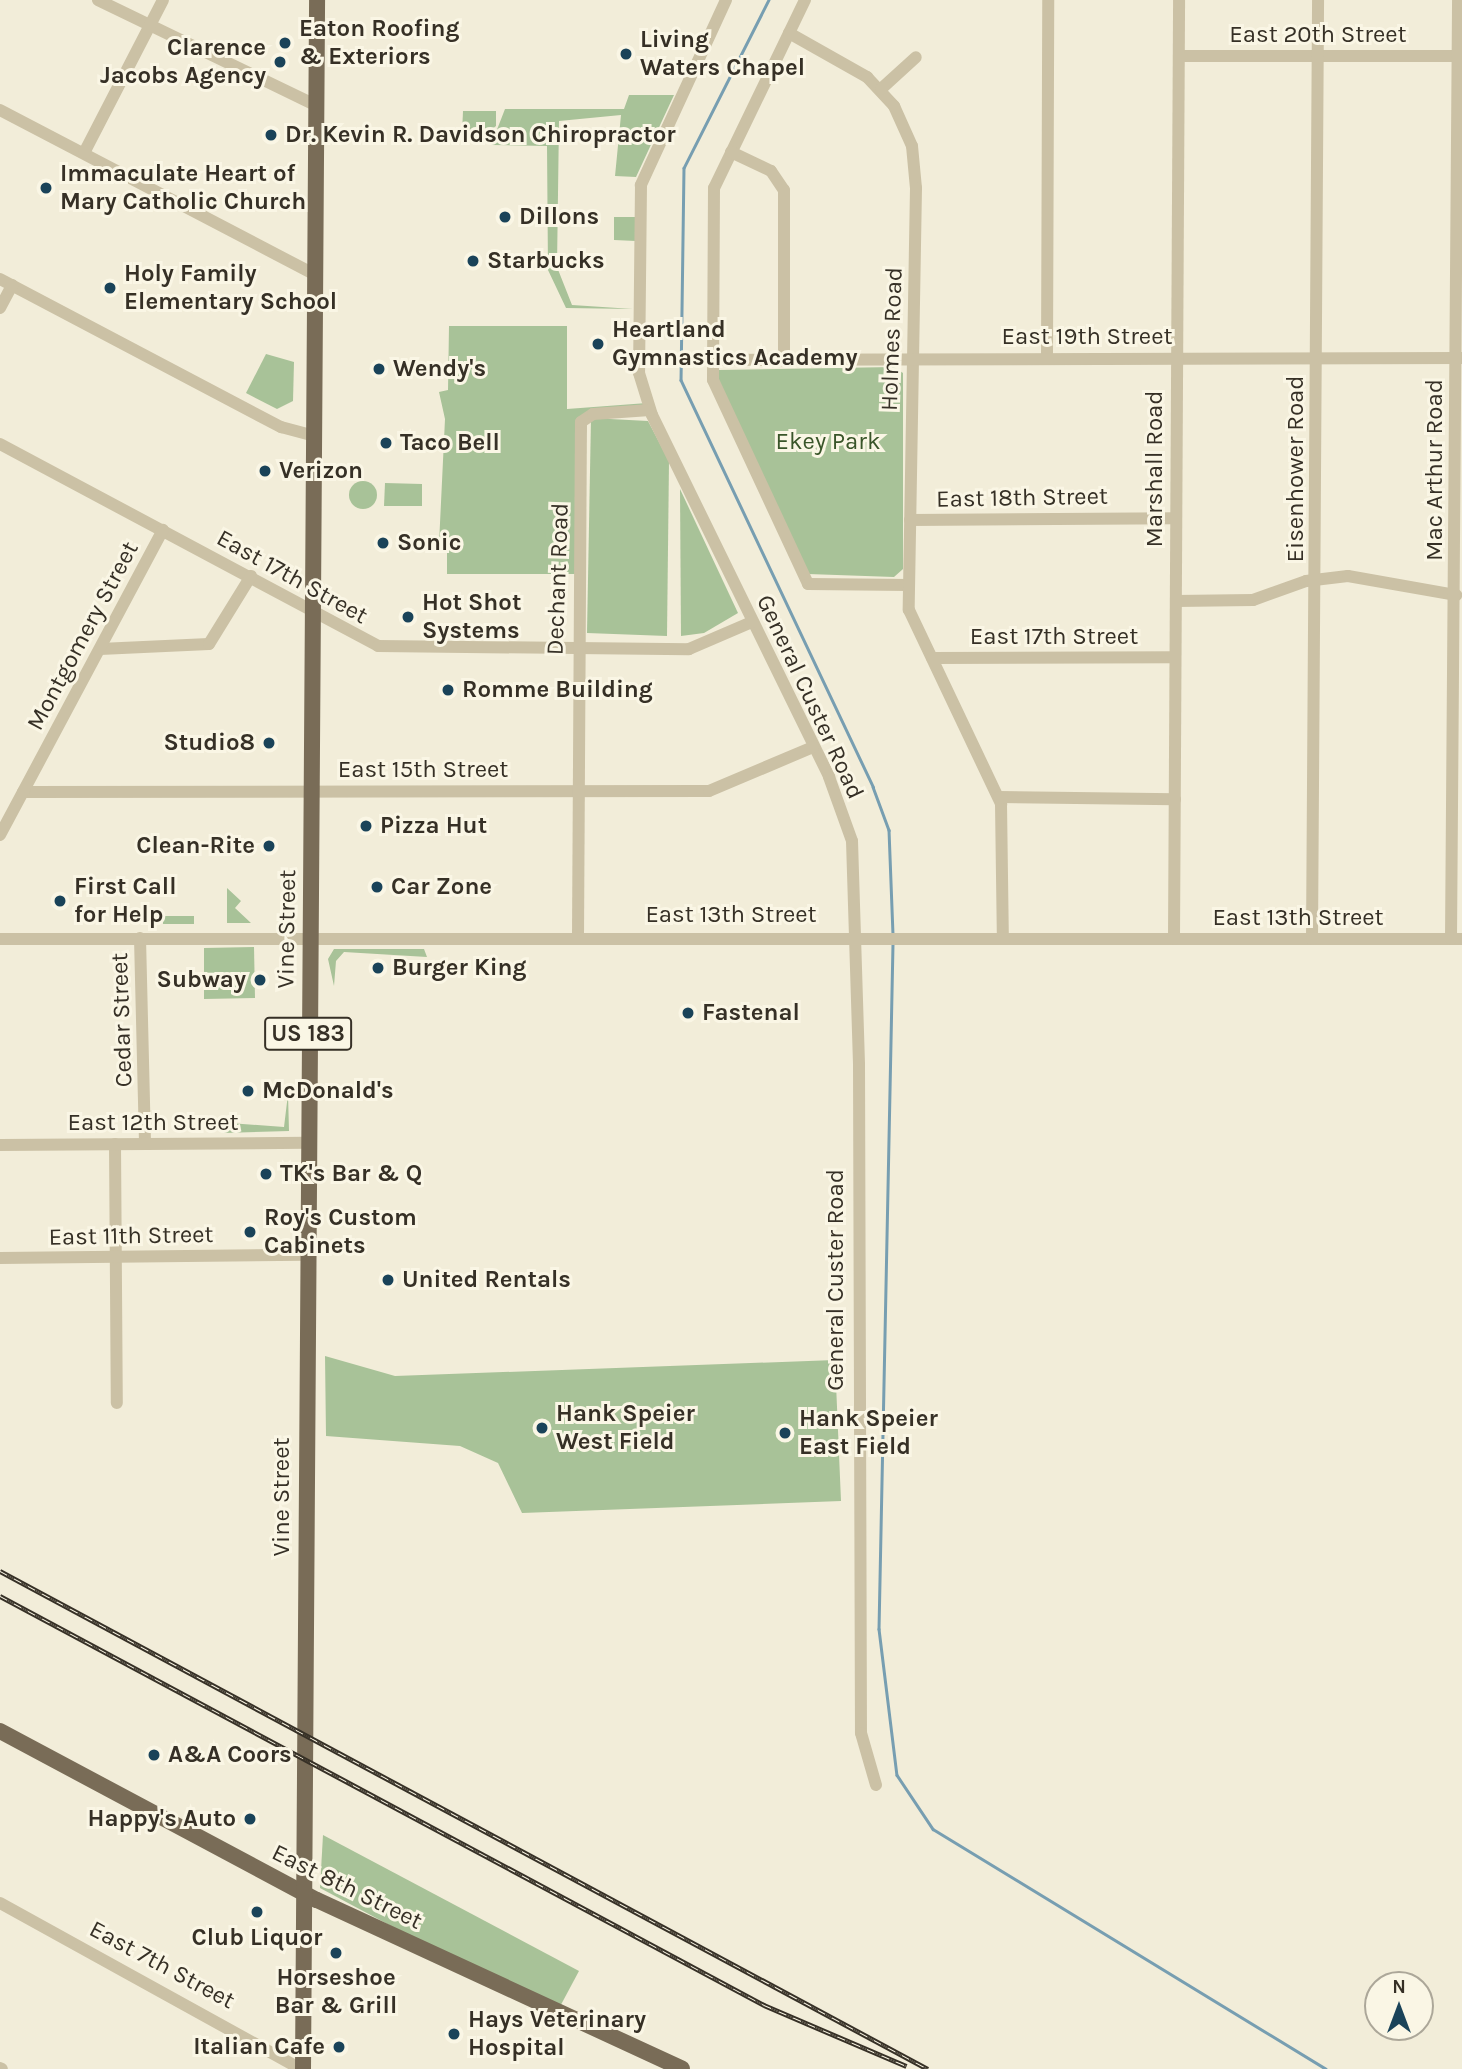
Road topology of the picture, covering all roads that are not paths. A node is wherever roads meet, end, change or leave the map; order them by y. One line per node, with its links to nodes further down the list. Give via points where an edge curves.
1 (98, 0): 10 (street)
2 (163, 0): 10 (street)
3 (317, 0): 17 (main road, Vine Street / US 183)
4 (726, 0): 32 (street, General Custer Road, via 641,185 639,373)
5 (805, 0): 11 (street, General Custer Road)
6 (1048, 0): 25 (street)
7 (1179, 0): 12 (street, Marshall Road)
8 (1318, 0): 13 (street, Eisenhower Road)
9 (1458, 0): 14 (street, Mac Arthur Road)
10 (149, 26): 17 (street); 21 (street)
11 (789, 33): 16 (street, Holmes Road, via 850,65); 20 (street, General Custer Road)
12 (1179, 56): 13 (street, East 20th Street); 26 (street, Marshall Road)
13 (1318, 56): 14 (street, East 20th Street); 27 (street, Eisenhower Road)
14 (1458, 56): 19 (street, Mac Arthur Road)
15 (916, 57): 16 (street)
16 (881, 89): 30 (street, Holmes Road, via 904,124 916,167)
17 (317, 106): 22 (main road, Vine Street / US 183)
18 (0, 110): 21 (street)
19 (1460, 132): 28 (street, Mac Arthur Road)
20 (731, 152): 29 (street, General Custer Road, via 714,188); 31 (street, via 771,171 784,190)
21 (84, 153): 22 (street)
22 (315, 275): 33 (main road, Vine Street / US 183)
23 (6, 282): 24 (street); 33 (street, via 281,427)
24 (0, 308)
25 (1047, 358): 26 (street, East 19th Street); 30 (street, East 19th Street)
26 (1177, 358): 27 (street, East 19th Street); 35 (street, Marshall Road)
27 (1317, 358): 28 (street, East 19th Street); 39 (street, Eisenhower Road)
28 (1459, 358): 41 (street, Mac Arthur Road)
29 (712, 360): 31 (street, East 19th Street); 40 (street, General Custer Road, via 713,380 808,584)
30 (913, 360): 31 (street, East 19th Street); 36 (street, Holmes Road)
31 (784, 361)
32 (650, 410): 44 (street, General Custer Road); 45 (street, Dechant Road, via 593,414 582,422)
33 (314, 436): 43 (main road, Vine Street / US 183)
34 (0, 444): 37 (street, East 17th Street)
35 (1176, 518): 36 (street, East 18th Street); 42 (street, Marshall Road)
36 (910, 520): 40 (street, Holmes Road)
37 (163, 530): 38 (street, East 17th Street); 46 (street, Montgomery Street)
38 (251, 576): 43 (street, East 17th Street); 46 (street, via 209,644)
39 (1316, 579): 41 (street, via 1379,578); 42 (street, via 1253,600); 63 (street, Eisenhower Road)
40 (909, 585): 48 (street, Holmes Road, via 909,610)
41 (1456, 594): 64 (street, Mac Arthur Road)
42 (1176, 601): 47 (street, Marshall Road)
43 (312, 611): 45 (street, East 17th Street, via 378,646); 51 (main road, Vine Street / US 183)
44 (752, 622): 45 (street, East 17th Street, via 689,649); 49 (street, General Custer Road)
45 (576, 648): 50 (street, Dechant Road)
46 (100, 649): 52 (street, Montgomery Street)
47 (1175, 657): 48 (street, East 17th Street); 54 (street, Marshall Road)
48 (932, 658): 53 (street, Holmes Road)
49 (813, 747): 50 (street, East 15th Street, via 709,791); 58 (street, General Custer Road, via 852,841)
50 (575, 790): 51 (street, East 15th Street); 57 (street, Dechant Road)
51 (311, 791): 52 (street, East 15th Street); 56 (main road, Vine Street / US 183)
52 (23, 792): 55 (street, Montgomery Street)
53 (999, 797): 54 (street); 61 (street, Holmes Road)
54 (1175, 799): 62 (street, Marshall Road)
55 (0, 835)
56 (309, 937): 57 (street, East 13th Street); 59 (street, East 13th Street); 65 (main road, Vine Street / US 183)
57 (578, 937): 58 (street, East 13th Street)
58 (856, 937): 61 (street, East 13th Street); 74 (street, General Custer Road, via 860,1692 861,1733)
59 (140, 938): 60 (street, East 13th Street); 68 (street, Cedar Street)
60 (0, 939)
61 (1003, 939): 62 (street, East 13th Street)
62 (1174, 939): 63 (street, East 13th Street)
63 (1312, 939): 64 (street, East 13th Street)
64 (1457, 939)
65 (306, 1143): 68 (street, East 12th Street); 69 (main road, Vine Street / US 183)
66 (0, 1144): 67 (street, East 12th Street)
67 (115, 1144): 68 (street, East 12th Street); 70 (street)
68 (145, 1144)
69 (304, 1255): 70 (street, East 11th Street); 75 (main road, Vine Street / US 183)
70 (115, 1257): 71 (street, East 11th Street); 72 (street)
71 (0, 1258)
72 (117, 1403)
73 (0, 1731): 75 (main road, East 8th Street)
74 (876, 1785)
75 (303, 1892): 77 (main road, Vine Street / US 183); 78 (main road, East 8th Street)
76 (0, 1903): 77 (street, East 7th Street)
77 (302, 2069)
78 (682, 2069)

